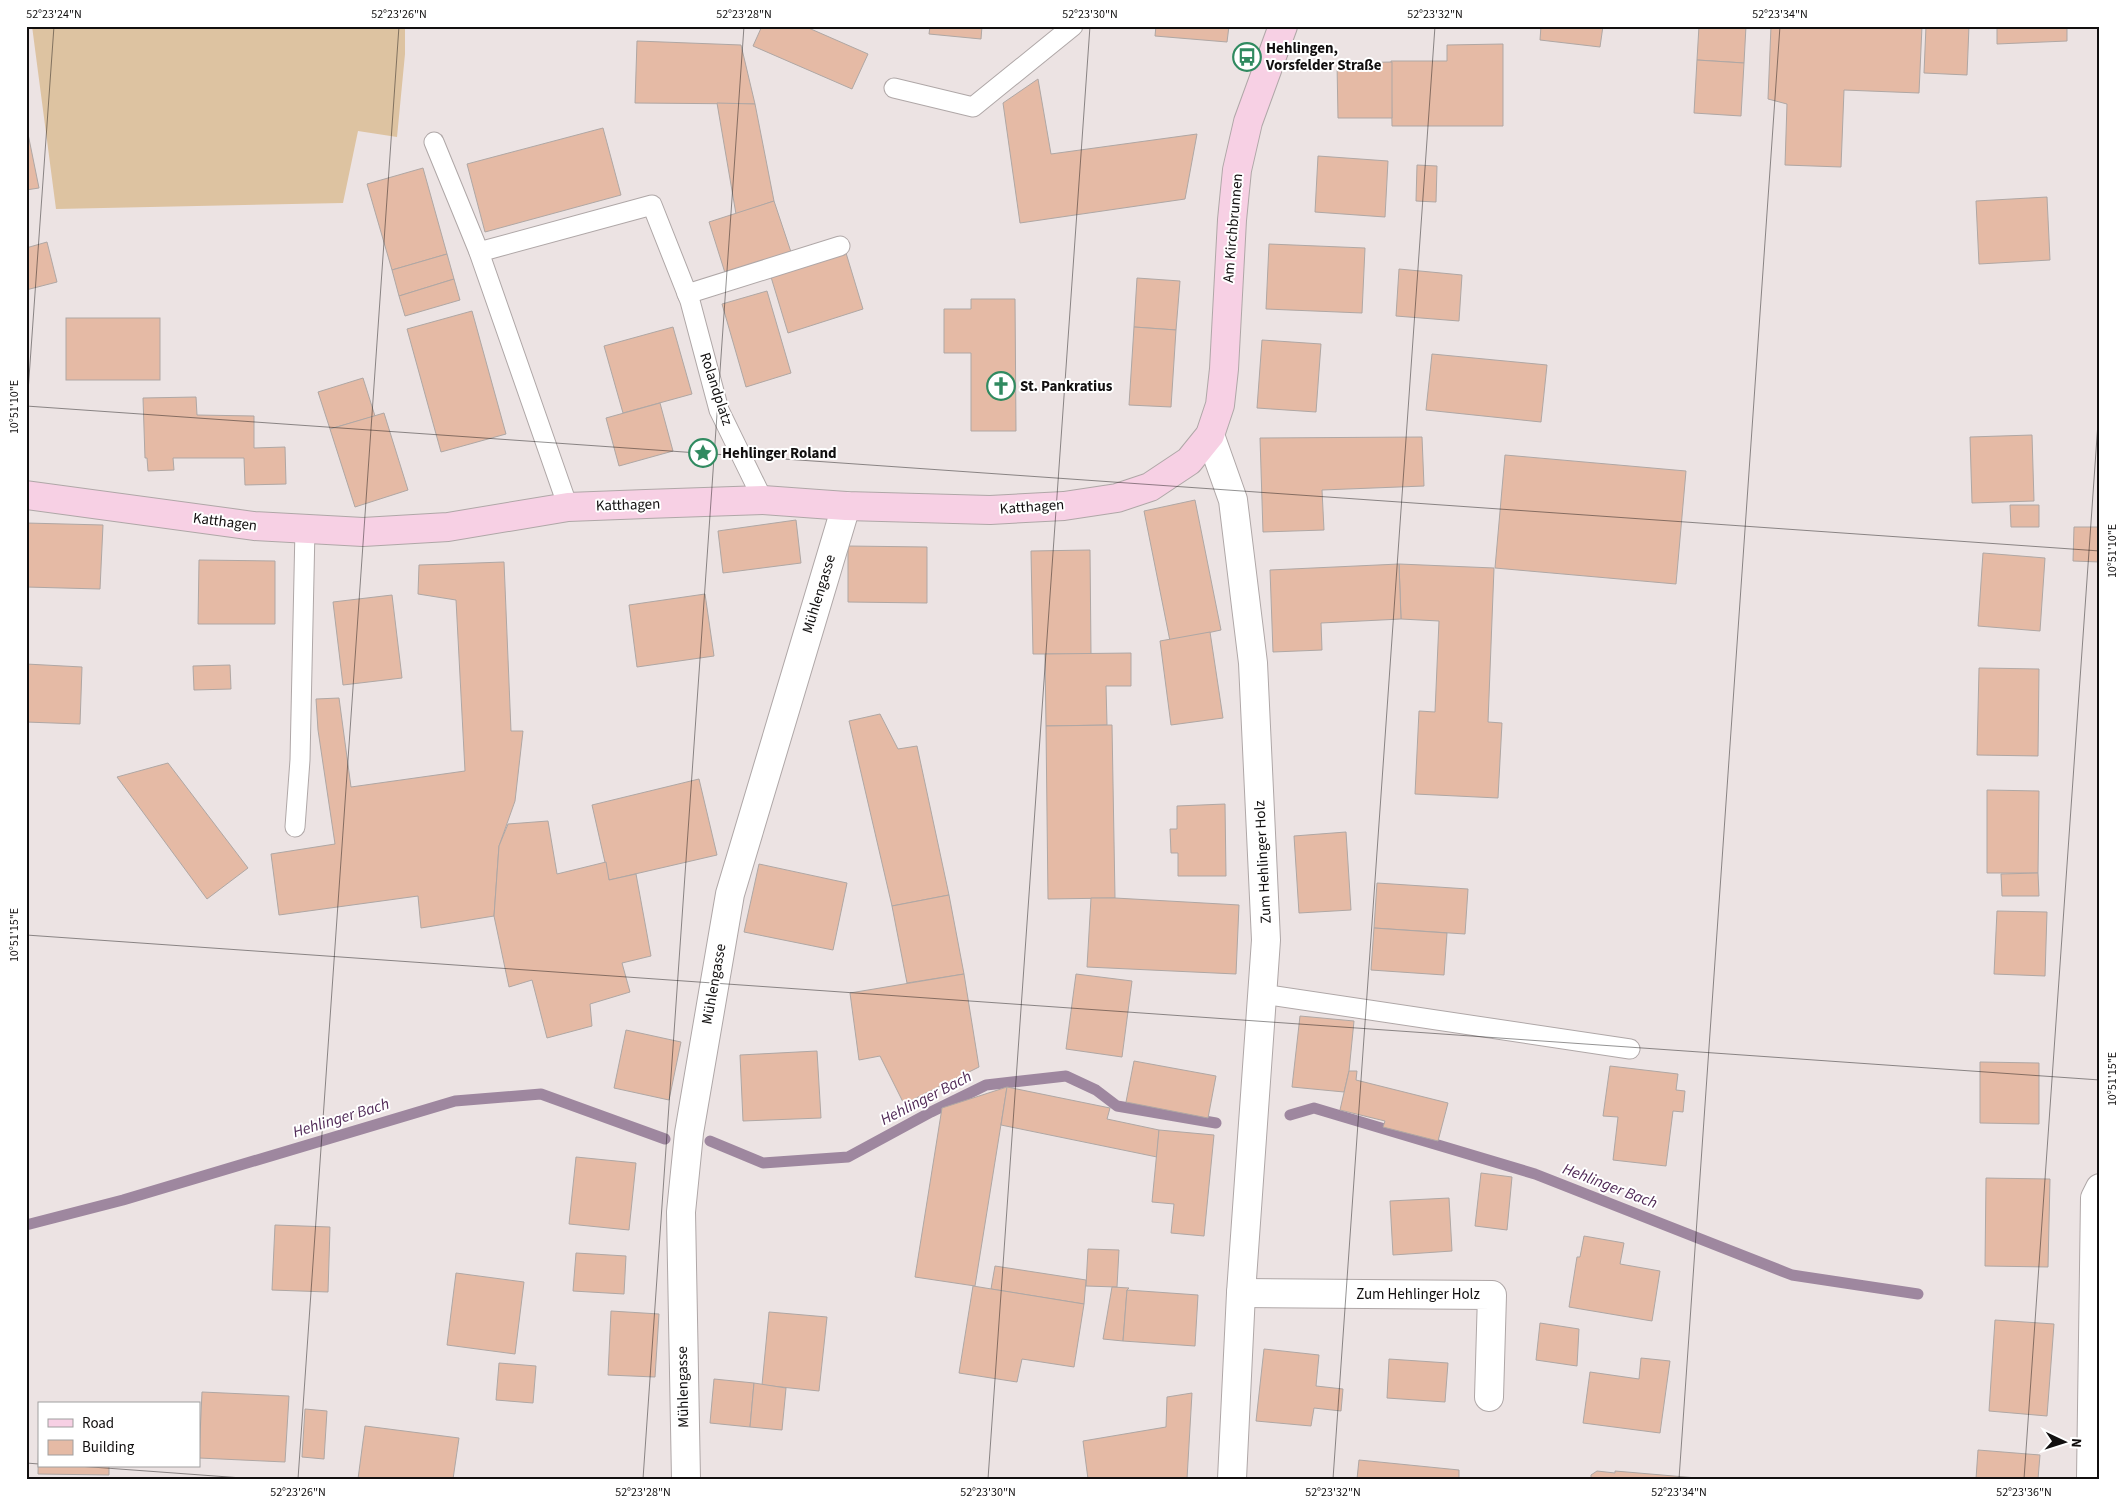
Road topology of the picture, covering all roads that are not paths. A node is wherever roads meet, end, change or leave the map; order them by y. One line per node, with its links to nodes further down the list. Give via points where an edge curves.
1 (1073, 26): 3 (lane, via 973,107)
2 (1283, 26): 8 (main road, Am Kirchbrunnen, via 1248,122 1237,170 1224,369 1220,405)
3 (894, 88)
4 (434, 142): 6 (lane)
5 (840, 246): 7 (lane)
6 (479, 252): 7 (lane, Rolandplatz, via 652,205); 12 (lane)
7 (688, 298): 10 (lane, Rolandplatz, via 719,410)
8 (1210, 435): 11 (main road, Katthagen, via 1189,461 1150,487 1117,498 1064,506 990,510); 15 (street, Zum Hehlinger Holz, via 1233,500 1253,663 1266,940)
9 (26, 495): 13 (main road, Katthagen, via 254,526)
10 (763, 500): 11 (main road, Katthagen); 12 (main road, Katthagen)
11 (846, 506): 20 (street, Mühlengasse, via 730,894 689,1133 681,1212)
12 (568, 507): 13 (main road, Katthagen, via 448,527 363,532)
13 (304, 529): 14 (lane, via 300,760)
14 (295, 827)
15 (1263, 994): 16 (lane); 18 (street, Zum Hehlinger Holz)
16 (1630, 1049)
17 (2100, 1188): 22 (street, via 2095,1198)
18 (1241, 1293): 19 (street, Zum Hehlinger Holz, via 1492,1294); 21 (street, Zum Hehlinger Holz)
19 (1489, 1397)
20 (686, 1479)
21 (1232, 1479)
22 (2091, 1479)

